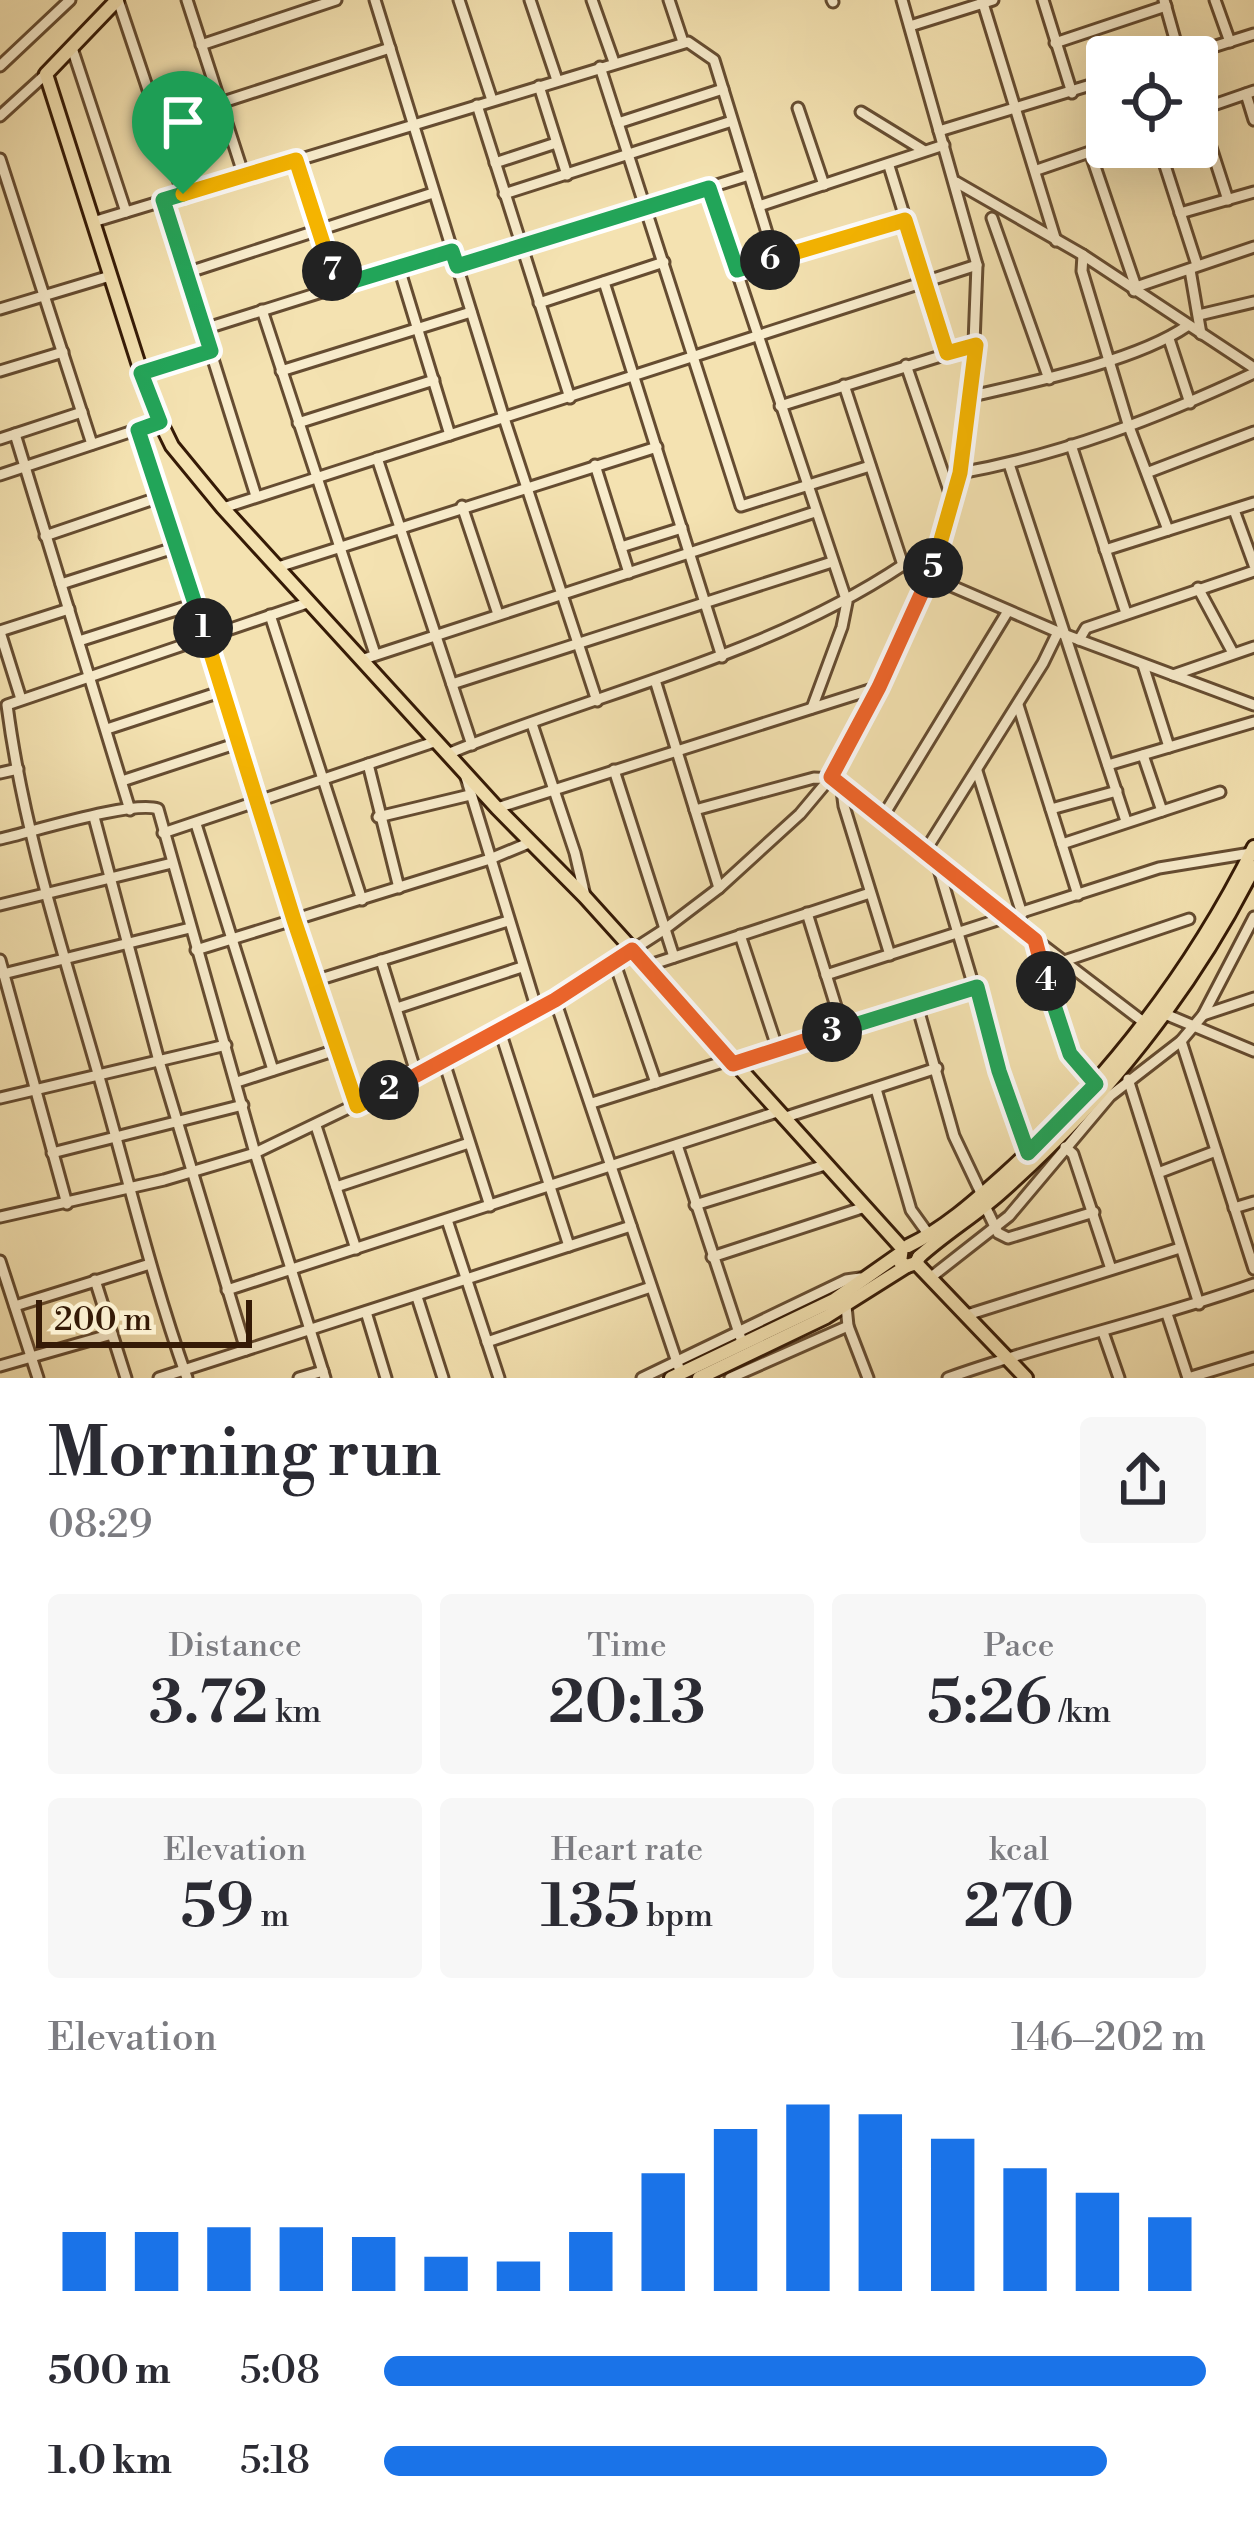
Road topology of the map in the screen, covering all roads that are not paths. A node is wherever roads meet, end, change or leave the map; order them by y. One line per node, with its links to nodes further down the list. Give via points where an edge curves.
1 (69, 0): 26 (street)
2 (117, 0): 23 (main road); 69 (street)
3 (187, 0): 21 (street)
4 (336, 0): 21 (street)
5 (375, 0): 24 (street)
6 (459, 0): 35 (street)
7 (531, 0): 29 (street)
8 (592, 0): 25 (street)
9 (669, 0): 18 (street)
10 (902, 0): 15 (street)
11 (1043, 0): 20 (street)
12 (1215, 0): 19 (street)
13 (986, 1): 15 (street); 40 (street)
14 (1165, 3): 17 (street); 20 (street)
15 (910, 26): 47 (street)
16 (1254, 34): 19 (street)
17 (1174, 36)
18 (683, 42): 25 (street); 32 (street, via 711,56)
19 (1230, 42): 22 (street)
20 (1054, 43): 34 (street)
21 (201, 45): 37 (street)
22 (1218, 46)
23 (72, 49): 28 (main road); 76 (street)
24 (390, 49): 37 (street); 46 (street)
25 (614, 62): 27 (street)
26 (0, 66)
27 (600, 68): 29 (street); 45 (street)
28 (46, 74): 42 (street); 80 (main road)
29 (557, 80): 30 (street)
30 (539, 86): 35 (street); 48 (street)
31 (1086, 88): 34 (street)
32 (723, 89): 44 (street); 45 (street)
33 (1250, 92): 36 (street); 43 (street)
34 (1072, 93): 40 (street)
35 (492, 100): 38 (street)
36 (1218, 101)
37 (220, 103): 63 (street)
38 (476, 105): 46 (street); 55 (street)
39 (798, 108): 65 (street)
40 (1018, 108): 47 (street); 60 (street)
41 (861, 112): 50 (street)
42 (0, 116)
43 (1254, 120)
44 (732, 121): 52 (street); 62 (street)
45 (618, 123): 52 (street)
46 (412, 124): 54 (street); 68 (street)
47 (939, 131): 49 (street)
48 (556, 143): 55 (street); 61 (street)
49 (944, 145): 50 (street); 64 (street)
50 (923, 150): 56 (street)
51 (1086, 153): 60 (street)
52 (628, 154): 61 (street); 74 (street)
53 (0, 159): 101 (street)
54 (296, 160): 63 (street); 82 (street)
55 (495, 163): 70 (street)
56 (889, 166): 65 (street); 79 (street)
57 (1095, 168): 100 (street)
58 (1166, 168): 77 (street)
59 (1218, 168): 72 (street)
60 (1037, 170): 83 (street)
61 (567, 175): 70 (street)
62 (749, 175): 66 (street); 73 (street)
63 (244, 176): 69 (street)
64 (956, 182): 75 (street); 81 (street)
65 (824, 185): 73 (street)
66 (709, 188): 74 (street); 94 (street)
67 (1254, 192): 72 (street)
68 (433, 193): 82 (street); 86 (street)
69 (183, 194): 71 (street)
70 (504, 194): 84 (street)
71 (163, 200): 76 (street); 95 (street)
72 (1228, 200): 77 (street)
73 (759, 206): 88 (street)
74 (646, 208): 84 (street); 89 (street)
75 (1006, 209): 78 (street); 83 (street)
76 (126, 212): 80 (street)
77 (1180, 213): 93 (street)
78 (992, 218): 81 (street); 126 (street)
79 (905, 220): 88 (street); 98 (street)
80 (93, 222): 96 (main road)
81 (969, 227): 90 (street)
82 (319, 230): 95 (street); 99 (street)
83 (1056, 241): 87 (street)
84 (520, 247): 91 (street); 103 (street)
85 (1254, 247): 93 (street)
86 (452, 251): 91 (street); 92 (street)
87 (1083, 255): 100 (street); 119 (street)
88 (775, 259): 94 (street)
89 (664, 262): 97 (street); 118 (street)
90 (977, 265): 98 (street); 114 (street)
91 (457, 266): 106 (street)
92 (399, 268): 99 (street); 110 (street)
93 (1194, 268): 100 (street); 107 (street)
94 (737, 270): 112 (street)
95 (186, 273): 109 (street)
96 (110, 275): 101 (street); 124 (main road)
97 (604, 282): 103 (street); 125 (street)
98 (925, 283): 112 (street); 117 (street)
99 (337, 286): 105 (street)
100 (1135, 289): 108 (street)
101 (46, 296): 104 (street); 116 (street)
102 (1254, 302): 107 (street)
103 (539, 303): 130 (street)
104 (0, 309)
105 (262, 310): 109 (street); 122 (street)
106 (471, 312): 110 (street); 134 (street)
107 (1199, 315): 111 (street)
108 (1187, 326): 111 (street); 113 (street)
109 (204, 328): 115 (street)
110 (417, 328): 122 (street); 127 (street)
111 (1202, 334): 123 (street)
112 (758, 336): 118 (street); 132 (street)
113 (1169, 338): 119 (street); 131 (street)
114 (976, 345): 117 (street); 129 (street)
115 (211, 351): 124 (street); 157 (street)
116 (63, 352): 121 (street); 133 (street)
117 (947, 353): 120 (street)
118 (694, 357): 125 (street); 156 (street, via 742,506)
119 (1109, 358): 126 (street); 137 (street)
120 (906, 364): 128 (street); 159 (street)
121 (0, 371)
122 (281, 371): 136 (street)
123 (1254, 371): 131 (street)
124 (141, 373): 135 (main road)
125 (634, 377): 130 (street); 145 (street)
126 (1049, 379): 129 (street)
127 (434, 380): 136 (street); 141 (street)
128 (844, 385): 132 (street); 149 (street)
129 (972, 396): 152 (street)
130 (570, 398): 134 (street)
131 (1190, 403): 137 (street)
132 (780, 406): 156 (street)
133 (82, 412): 140 (street); 143 (street)
134 (504, 418): 141 (street); 155 (street)
135 (160, 422): 138 (street); 162 (main road)
136 (298, 423): 154 (street)
137 (1128, 424): 144 (street); 151 (street)
138 (138, 430): 143 (street); 158 (street)
139 (1254, 432): 151 (street)
140 (15, 434): 142 (street); 150 (street)
141 (451, 435): 146 (street)
142 (0, 439)
143 (92, 445): 150 (street)
144 (1071, 445): 147 (street); 172 (street)
145 (657, 448): 148 (street); 166 (street)
146 (377, 458): 154 (street); 165 (street)
147 (1009, 464): 152 (street); 194 (street)
148 (595, 465): 155 (street); 171 (street)
149 (870, 466): 156 (street); 175 (street)
150 (25, 467): 153 (street); 168 (street)
151 (1149, 472): 167 (street)
152 (960, 473): 159 (street)
153 (0, 475)
154 (315, 478): 157 (street); 169 (street)
155 (526, 486): 161 (street); 182 (street)
156 (807, 487): 164 (street)
157 (256, 496): 162 (street)
158 (160, 497): 168 (street); 170 (street)
159 (952, 500): 179 (street)
160 (1254, 503): 163 (street)
161 (462, 506): 165 (street); 190 (street)
162 (223, 508): 176 (main road)
163 (1234, 510): 167 (street); 177 (street)
164 (815, 512): 173 (street); 174 (street)
165 (400, 526): 169 (street); 193 (street)
166 (682, 528): 171 (street); 173 (street)
167 (1168, 530): 172 (street)
168 (46, 536): 180 (street)
169 (338, 546): 176 (street); 201 (street)
170 (177, 547): 180 (street); 185 (street)
171 (621, 547): 178 (street)
172 (1105, 550): 189 (street)
173 (690, 554): 178 (street); 186 (street)
174 (832, 562): 184 (street); 186 (street)
175 (903, 565): 179 (street); 184 (street)
176 (278, 567): 183 (main road)
177 (1254, 568): 181 (street)
178 (629, 573): 182 (street)
179 (929, 578): 188 (street); 208 (street)
180 (61, 584): 187 (street)
181 (1198, 588): 189 (street); 200 (street)
182 (562, 594): 190 (street); 198 (street)
183 (310, 602): 191 (street); 201 (main road)
184 (847, 602): 202 (street); 214 (street)
185 (195, 604): 195 (street); 197 (street)
186 (706, 605): 198 (street); 202 (street)
187 (69, 609): 192 (street); 197 (street)
188 (1008, 611): 194 (street); 247 (street)
189 (1126, 613): 196 (street, via 1086,628)
190 (498, 614): 193 (street)
191 (270, 615): 195 (street); 232 (street)
192 (0, 632): 210 (street)
193 (435, 634): 201 (street); 207 (street)
194 (1061, 634): 196 (street); 212 (street); 226 (street)
195 (206, 636): 205 (street); 209 (street)
196 (1079, 640): 203 (street)
197 (79, 641): 205 (street)
198 (578, 644): 207 (street); 211 (street)
199 (1254, 647): 200 (street)
200 (1233, 652): 204 (street)
201 (369, 657): 218 (main road)
202 (722, 657): 206 (street)
203 (1142, 665): 204 (street); 221 (street)
204 (1173, 675): 213 (street)
205 (90, 676): 210 (street); 217 (street)
206 (655, 680): 211 (street); 222 (street)
207 (452, 684): 220 (street)
208 (879, 687): 214 (street); 233 (street)
209 (223, 691): 217 (street); 219 (street)
210 (21, 699): 227 (street, via 7,706)
211 (597, 701): 216 (street)
212 (1018, 705): 230 (street); 241 (street)
213 (1254, 705)
214 (812, 708): 222 (street)
215 (1254, 722): 221 (street)
216 (532, 724): 220 (street); 235 (street)
217 (107, 729): 234 (street)
218 (438, 741): 223 (main road); 225 (street)
219 (238, 743): 234 (street); 239 (street)
220 (472, 745): 223 (street)
221 (1169, 747): 224 (street)
222 (676, 751): 229 (street); 243 (street)
223 (450, 753): 228 (main road)
224 (1142, 755): 226 (street); 244 (street)
225 (368, 764): 232 (street); 246 (street)
226 (1108, 765): 236 (street)
227 (18, 769): 231 (street); 250 (street)
228 (464, 769): 238 (street); 240 (main road)
229 (614, 770): 235 (street); 277 (street)
230 (977, 771): 255 (street); 270 (street)
231 (0, 773)
232 (322, 779): 239 (street); 267 (street)
233 (836, 780): 243 (street, via 814,778); 247 (street); 262 (street); 263 (street)
234 (122, 781): 242 (street)
235 (554, 788): 240 (street); 266 (street)
236 (1117, 791): 241 (street); 248 (street)
237 (1220, 792): 244 (street)
238 (470, 795): 246 (street); 257 (street)
239 (257, 802): 249 (street); 274 (street)
240 (497, 808): 253 (main road)
241 (1051, 809): 254 (street)
242 (130, 810): 245 (street); 251 (street, via 155,806)
243 (695, 810): 262 (street)
244 (1162, 811): 248 (street)
245 (94, 817): 250 (street); 260 (street)
246 (378, 817): 261 (street)
247 (882, 818): 255 (street)
248 (1126, 821): 254 (street)
249 (196, 824): 251 (street); 280 (street)
250 (33, 832): 252 (street); 264 (street)
251 (164, 833): 258 (street)
252 (0, 839)
253 (531, 842): 257 (street); 266 (main road)
254 (1062, 844): 265 (street)
255 (925, 854): 259 (street)
256 (1253, 856): 265 (street, via 1171,864); 303 (main road); 305 (main road)
257 (490, 859): 261 (street); 275 (street)
258 (172, 863): 260 (street); 276 (street)
259 (938, 866): 272 (street); 278 (street)
260 (110, 879): 264 (street); 282 (street)
261 (399, 888): 267 (street)
262 (719, 889): 277 (street)
263 (870, 893): 269 (street); 285 (street)
264 (47, 894): 268 (street); 287 (street)
265 (1078, 895): 270 (street)
266 (585, 897): 284 (main road)
267 (362, 900): 274 (street)
268 (0, 905)
269 (807, 913): 279 (street); 295 (street)
270 (1022, 914): 272 (street)
271 (1254, 917): 304 (street)
272 (1007, 919): 278 (street); 281 (street)
273 (1189, 919): 291 (street)
274 (294, 920): 280 (street); 296 (street)
275 (508, 920): 289 (street); 293 (street)
276 (190, 928): 282 (street); 283 (street)
277 (665, 929): 284 (street); 286 (street)
278 (959, 933): 285 (street); 297 (street)
279 (740, 935): 286 (street); 312 (street)
280 (230, 940): 283 (street); 318 (street)
281 (1035, 940): 291 (street); 325 (street, via 1067,1047)
282 (126, 945): 287 (street); 314 (street)
283 (196, 950): 310 (street)
284 (632, 950): 290 (street); 292 (main road)
285 (890, 955): 295 (street)
286 (674, 957): 292 (street)
287 (64, 959): 294 (street); 319 (street)
288 (0, 960): 294 (street)
289 (381, 960): 296 (street); 301 (street)
290 (614, 961): 299 (street); 323 (street)
291 (1063, 962): 305 (street)
292 (647, 966): 316 (main road)
293 (522, 967): 301 (street); 302 (street)
294 (2, 974): 326 (street)
295 (826, 975): 307 (street)
296 (314, 981): 311 (street)
297 (977, 987): 300 (street); 341 (street)
298 (1254, 998): 304 (street)
299 (555, 1000): 302 (street); 328 (street)
300 (917, 1005): 307 (street); 317 (street)
301 (397, 1007): 320 (street)
302 (537, 1010): 308 (street)
303 (1165, 1014): 306 (street); 325 (main road)
304 (1203, 1015): 306 (street)
305 (1146, 1024): 325 (main road)
306 (1194, 1026): 309 (street); 313 (street)
307 (843, 1029): 312 (street)
308 (500, 1030): 315 (street); 346 (street)
309 (1180, 1041): 321 (street); 338 (street)
310 (226, 1045): 314 (street); 322 (street)
311 (336, 1050): 318 (street); 330 (street)
312 (778, 1050): 316 (street)
313 (1253, 1054)
314 (159, 1061): 319 (street); 332 (street)
315 (444, 1062): 320 (street); 335 (street)
316 (731, 1062): 323 (street); 331 (main road)
317 (937, 1068): 324 (street); 349 (street)
318 (273, 1070): 322 (street)
319 (98, 1075): 326 (street); 334 (street)
320 (417, 1076): 330 (street)
321 (1128, 1079): 325 (street); 345 (street)
322 (237, 1082): 329 (street)
323 (656, 1083): 328 (street)
324 (876, 1089): 331 (street); 361 (street, via 911,1210)
325 (1103, 1090): 337 (street); 341 (main road); 349 (main road)
326 (34, 1091): 327 (street); 339 (street)
327 (0, 1098)
328 (592, 1103): 342 (street)
329 (243, 1106): 332 (street); 340 (street)
330 (357, 1106): 333 (street)
331 (780, 1115): 336 (street); 343 (main road)
332 (177, 1122): 334 (street); 344 (street)
333 (316, 1126): 340 (street); 347 (street)
334 (115, 1136): 339 (street); 348 (street)
335 (469, 1143): 347 (street); 353 (street)
336 (676, 1145): 342 (street); 352 (street)
337 (1065, 1147): 356 (street); 360 (street)
338 (1216, 1151): 345 (street); 355 (street)
339 (52, 1153): 351 (street)
340 (255, 1153): 344 (street); 371 (street)
341 (1028, 1153): 349 (main road)
342 (613, 1164): 346 (street); 359 (street)
343 (825, 1165): 352 (street); 354 (main road)
344 (191, 1172): 348 (street); 377 (street)
345 (1158, 1173): 363 (street)
346 (551, 1185): 353 (street); 362 (street)
347 (336, 1187): 364 (street)
348 (128, 1189): 351 (street); 368 (street)
349 (983, 1200): 360 (street); 361 (main road); 365 (main road)
350 (1254, 1202): 355 (street)
351 (67, 1204): 357 (street)
352 (695, 1205): 366 (street)
353 (490, 1206): 358 (street)
354 (865, 1207): 365 (main road); 366 (street)
355 (1234, 1208): 370 (street)
356 (1094, 1212): 360 (street, via 1014,1238); 369 (street)
357 (0, 1216)
358 (447, 1220): 364 (street); 374 (street)
359 (632, 1226): 362 (street); 376 (street)
360 (995, 1229): 372 (street)
361 (929, 1235): 365 (main road)
362 (569, 1246): 374 (street)
363 (1180, 1248): 369 (street); 379 (street)
364 (356, 1250): 371 (street)
365 (908, 1256): 372 (main road); 381 (main road); 389 (main road)
366 (712, 1257): 389 (street)
367 (0, 1261): 380 (street)
368 (150, 1264): 373 (street); 397 (street)
369 (1111, 1269): 384 (street)
370 (1254, 1269)
371 (291, 1270): 377 (street); 386 (street)
372 (930, 1278): 384 (main road)
373 (95, 1280): 380 (street); 388 (street)
374 (468, 1280): 378 (street); 390 (street)
375 (1254, 1284): 379 (street)
376 (651, 1287): 390 (street); 396 (street)
377 (227, 1290): 391 (street)
378 (417, 1297): 382 (street); 405 (street)
379 (1198, 1304): 383 (street)
380 (15, 1306): 392 (street)
381 (846, 1306): 385 (street); 399 (main road)
382 (366, 1312): 386 (street); 404 (street)
383 (1167, 1313): 387 (street); 413 (street)
384 (967, 1315): 393 (main road)
385 (848, 1326): 408 (street); 409 (street)
386 (310, 1330): 391 (street); 398 (street)
387 (1103, 1332): 393 (street); 412 (street)
388 (112, 1334): 392 (street); 401 (street)
389 (742, 1340): 396 (main road)
390 (487, 1342): 406 (street)
391 (246, 1350): 397 (street)
392 (32, 1357): 395 (street); 400 (street)
393 (1006, 1357): 410 (street); 411 (main road)
394 (1254, 1358): 413 (street)
395 (0, 1366)
396 (677, 1372): 407 (street)
397 (185, 1374): 402 (street)
398 (324, 1374): 403 (street)
399 (708, 1376)
400 (38, 1378)
401 (126, 1378)
402 (159, 1378)
403 (299, 1378)
404 (386, 1378)
405 (442, 1378)
406 (499, 1378)
407 (642, 1378)
408 (730, 1378)
409 (868, 1378)
410 (948, 1378)
411 (1026, 1378)
412 (1119, 1378)
413 (1188, 1378)

